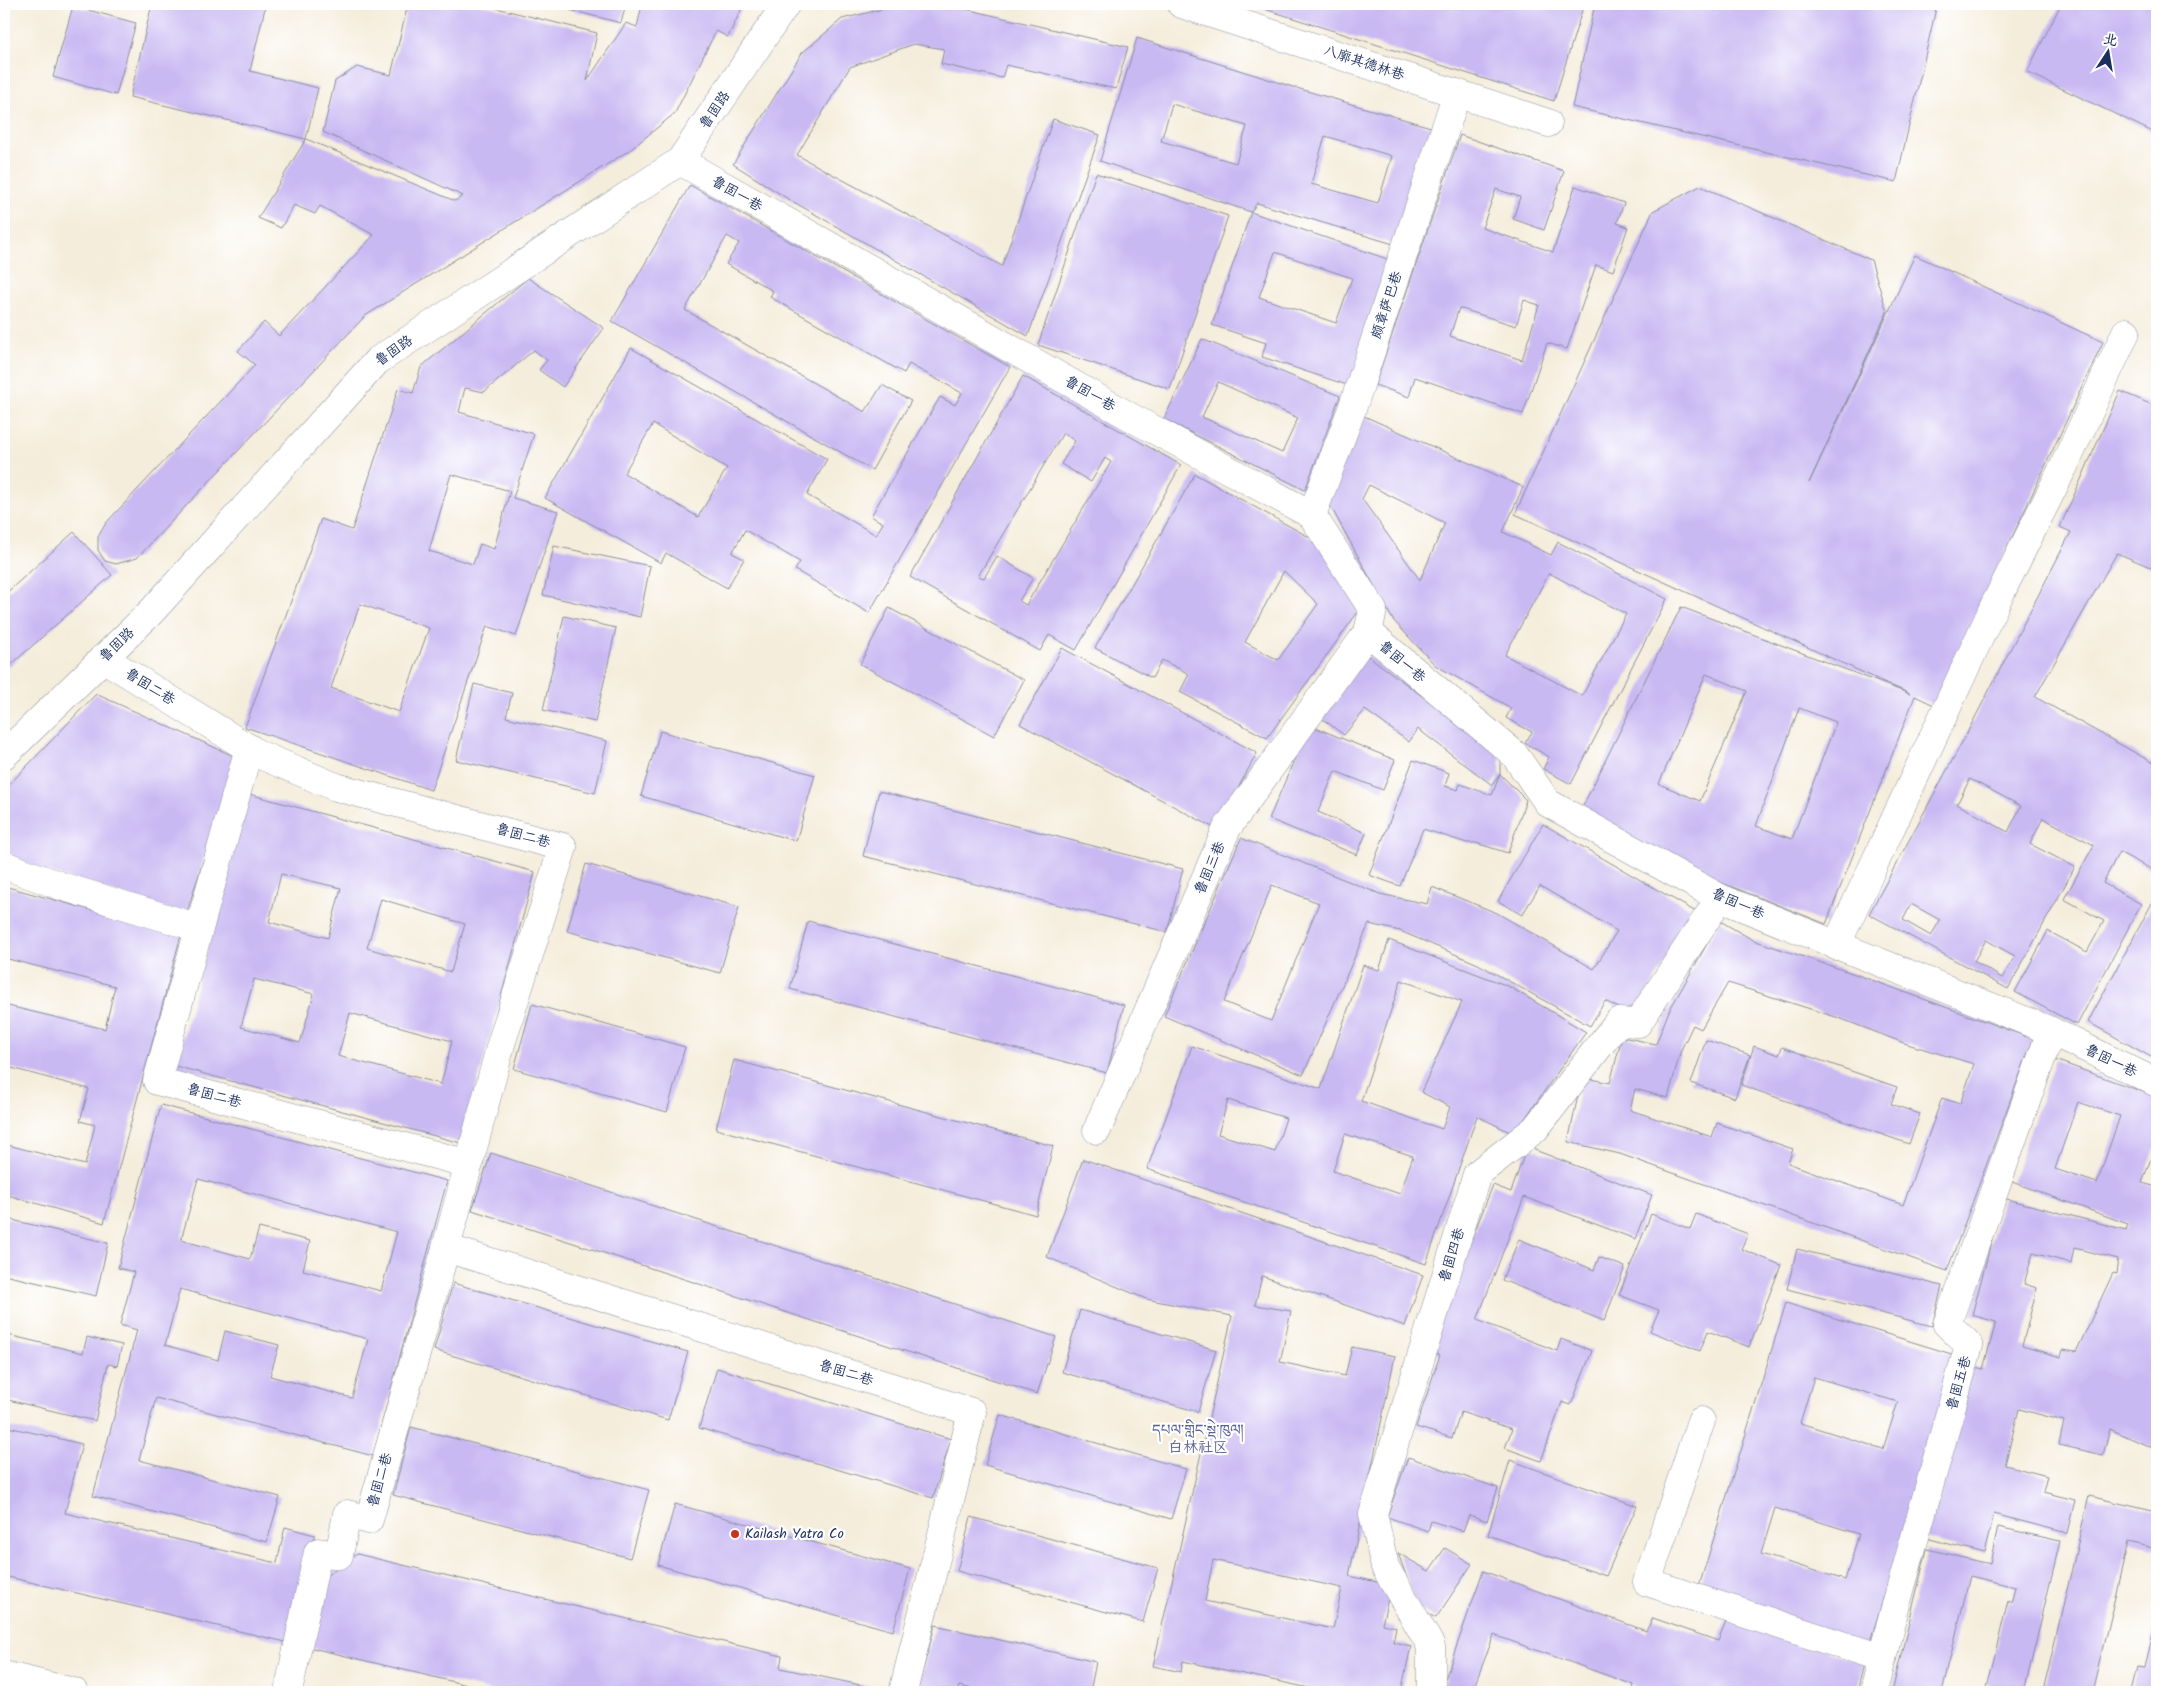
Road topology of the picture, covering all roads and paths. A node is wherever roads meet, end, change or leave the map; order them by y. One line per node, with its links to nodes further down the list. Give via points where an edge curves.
1 (786, 4): 5 (main road, 鲁固路)
2 (1181, 4): 3 (main road, 八廓其德林巷)
3 (1457, 93): 4 (main road, 八廓其德林巷); 7 (main road, 颇章萨巴巷, via 1352,409)
4 (1548, 122)
5 (680, 161): 7 (main road, 鲁固一巷, via 1136,420); 9 (main road, 鲁固路, via 377,361 152,611)
6 (2126, 332): 15 (main road)
7 (1312, 515): 8 (main road, 鲁固一巷, via 1374,610)
8 (1368, 632): 13 (main road, 鲁固一巷, via 1514,754 1548,803); 18 (main road, 鲁固三巷, via 1227,828)
9 (103, 658): 10 (main road, 鲁固二巷); 11 (main road, 鲁固路)
10 (249, 748): 14 (main road); 19 (main road, 鲁固二巷, via 336,787 563,847 501,1044)
11 (4, 755)
12 (4, 865): 14 (main road, via 61,886)
13 (1720, 898): 15 (main road, 鲁固一巷); 27 (main road, 鲁固四巷, via 1638,1023 1618,1022 1535,1129 1477,1174 1373,1514 1385,1568 1431,1646)
14 (200, 928): 19 (main road, 鲁固二巷, via 157,1081)
15 (1836, 946): 16 (main road, 鲁固一巷)
16 (2051, 1032): 17 (main road, 鲁固一巷); 22 (main road, 鲁固五巷, via 1947,1324 1969,1345)
17 (2157, 1083)
18 (1097, 1130)
19 (457, 1160): 20 (main road, 鲁固二巷)
20 (446, 1248): 25 (main road, 鲁固二巷, via 369,1520 347,1514 339,1555 318,1552); 26 (main road, 鲁固二巷, via 972,1412)
21 (1701, 1421): 22 (main road, via 1647,1582)
22 (1882, 1658): 28 (main road, 鲁固五巷)
23 (4, 1675): 24 (main road)
24 (74, 1692)
25 (288, 1692)
26 (903, 1692)
27 (1431, 1692)
28 (1874, 1692)

